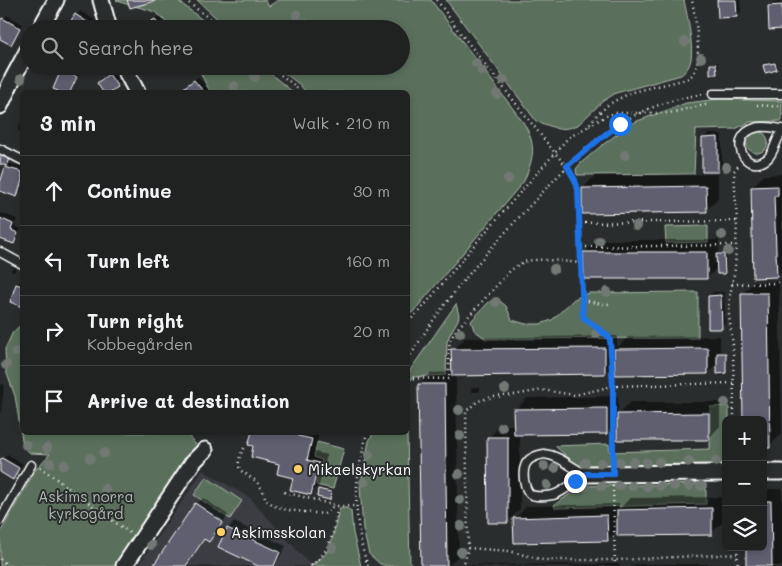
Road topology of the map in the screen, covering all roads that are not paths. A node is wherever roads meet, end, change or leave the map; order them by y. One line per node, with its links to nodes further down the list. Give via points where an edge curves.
1 (56, 0): 3 (street)
2 (101, 0): 4 (street)
3 (45, 20)
4 (107, 20)
5 (20, 65): 10 (street)
6 (128, 75): 7 (street)
7 (136, 90)
8 (713, 94): 9 (lane)
9 (782, 94)
10 (0, 106)
11 (782, 130): 11 (lane, via 761,127 748,131 740,141 742,155 756,163 769,158)
12 (0, 149): 13 (lane)
13 (20, 159)
14 (0, 252): 15 (lane)
15 (20, 263)
16 (205, 450): 23 (street, via 192,462)
17 (31, 465): 22 (lane)
18 (722, 472): 21 (street)
19 (767, 472): 20 (street)
20 (782, 472)
21 (586, 474): 21 (lane, via 552,455 544,454 531,458 523,470 526,489 537,496 554,495)
22 (0, 520)
23 (124, 566)

